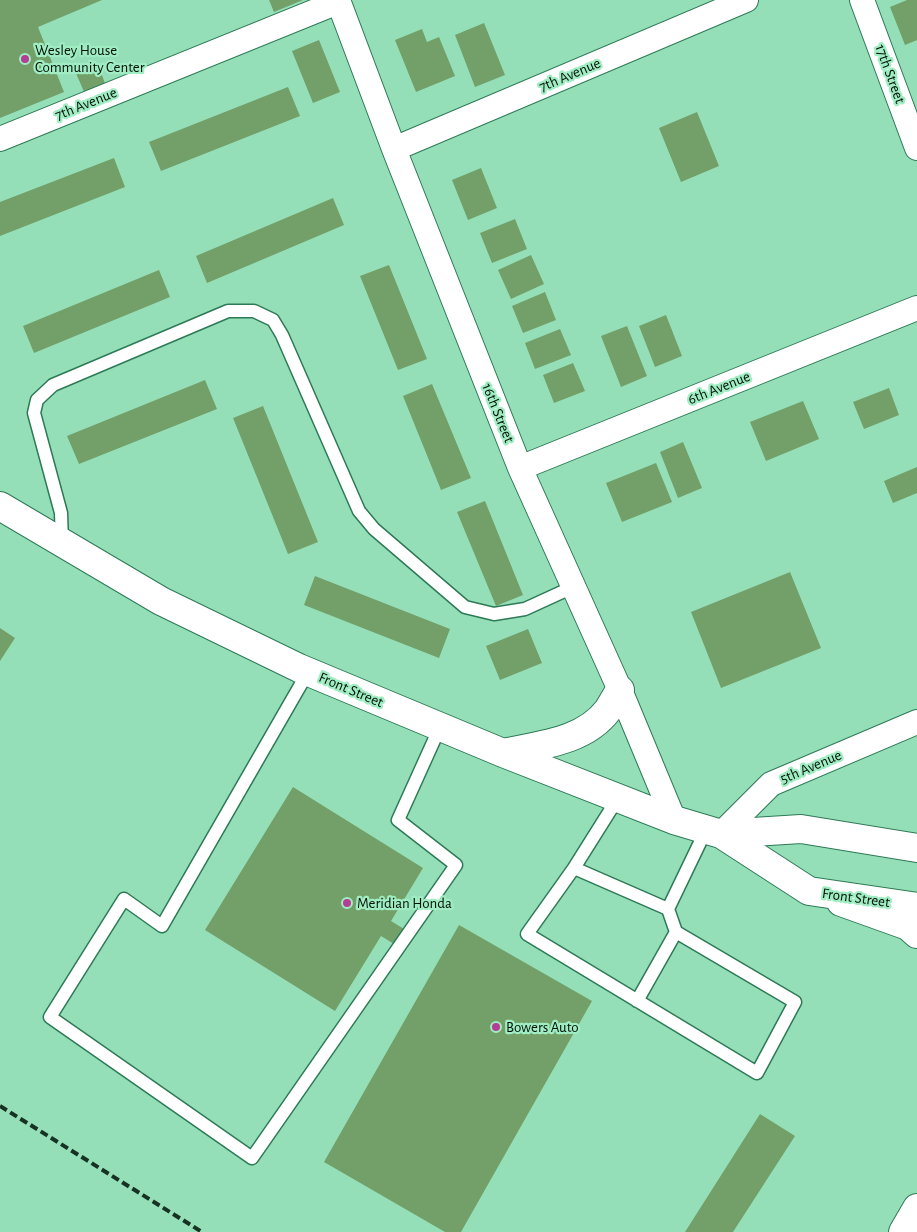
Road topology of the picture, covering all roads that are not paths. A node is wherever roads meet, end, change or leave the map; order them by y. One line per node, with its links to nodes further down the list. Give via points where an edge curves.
1 (746, 0): 6 (street, 7th Avenue)
2 (862, 0): 5 (street, 17th Street)
3 (338, 1): 4 (street, 7th Avenue); 6 (street, 16th Street)
4 (0, 139)
5 (917, 148)
6 (394, 149): 8 (street, 16th Street)
7 (917, 308): 8 (street, 6th Avenue)
8 (520, 468): 11 (street, 16th Street)
9 (0, 506): 10 (main road, Front Street)
10 (62, 543): 11 (lane, via 61,512 34,413 37,400 54,385 228,311 254,312 273,320 282,334 359,511 374,529 465,607 494,614 525,609); 12 (main road, Front Street, via 160,601)
11 (574, 587): 13 (street, 16th Street)
12 (308, 672): 15 (main road, Front Street); 15 (lane, via 162,926 124,899 50,1017 252,1158 456,865 398,820)
13 (620, 690): 16 (main road, via 607,711 578,735); 18 (street, 16th Street)
14 (917, 722): 19 (street, 5th Avenue, via 771,784)
15 (440, 727): 16 (main road, Front Street)
16 (504, 753): 17 (main road, Front Street)
17 (618, 798): 18 (main road, Front Street); 21 (lane)
18 (674, 820): 19 (main road, Front Street)
19 (713, 832): 20 (main road, Front Street, via 801,829); 22 (main road, Front Street); 24 (lane)
20 (917, 848)
21 (574, 868): 24 (lane); 27 (lane, via 528,934)
22 (809, 891): 23 (main road, Front Street); 26 (main road, via 908,926)
23 (917, 907)
24 (668, 909): 25 (lane)
25 (676, 932): 27 (lane); 27 (lane, via 795,1002 757,1073)
26 (917, 934)
27 (637, 1001)

